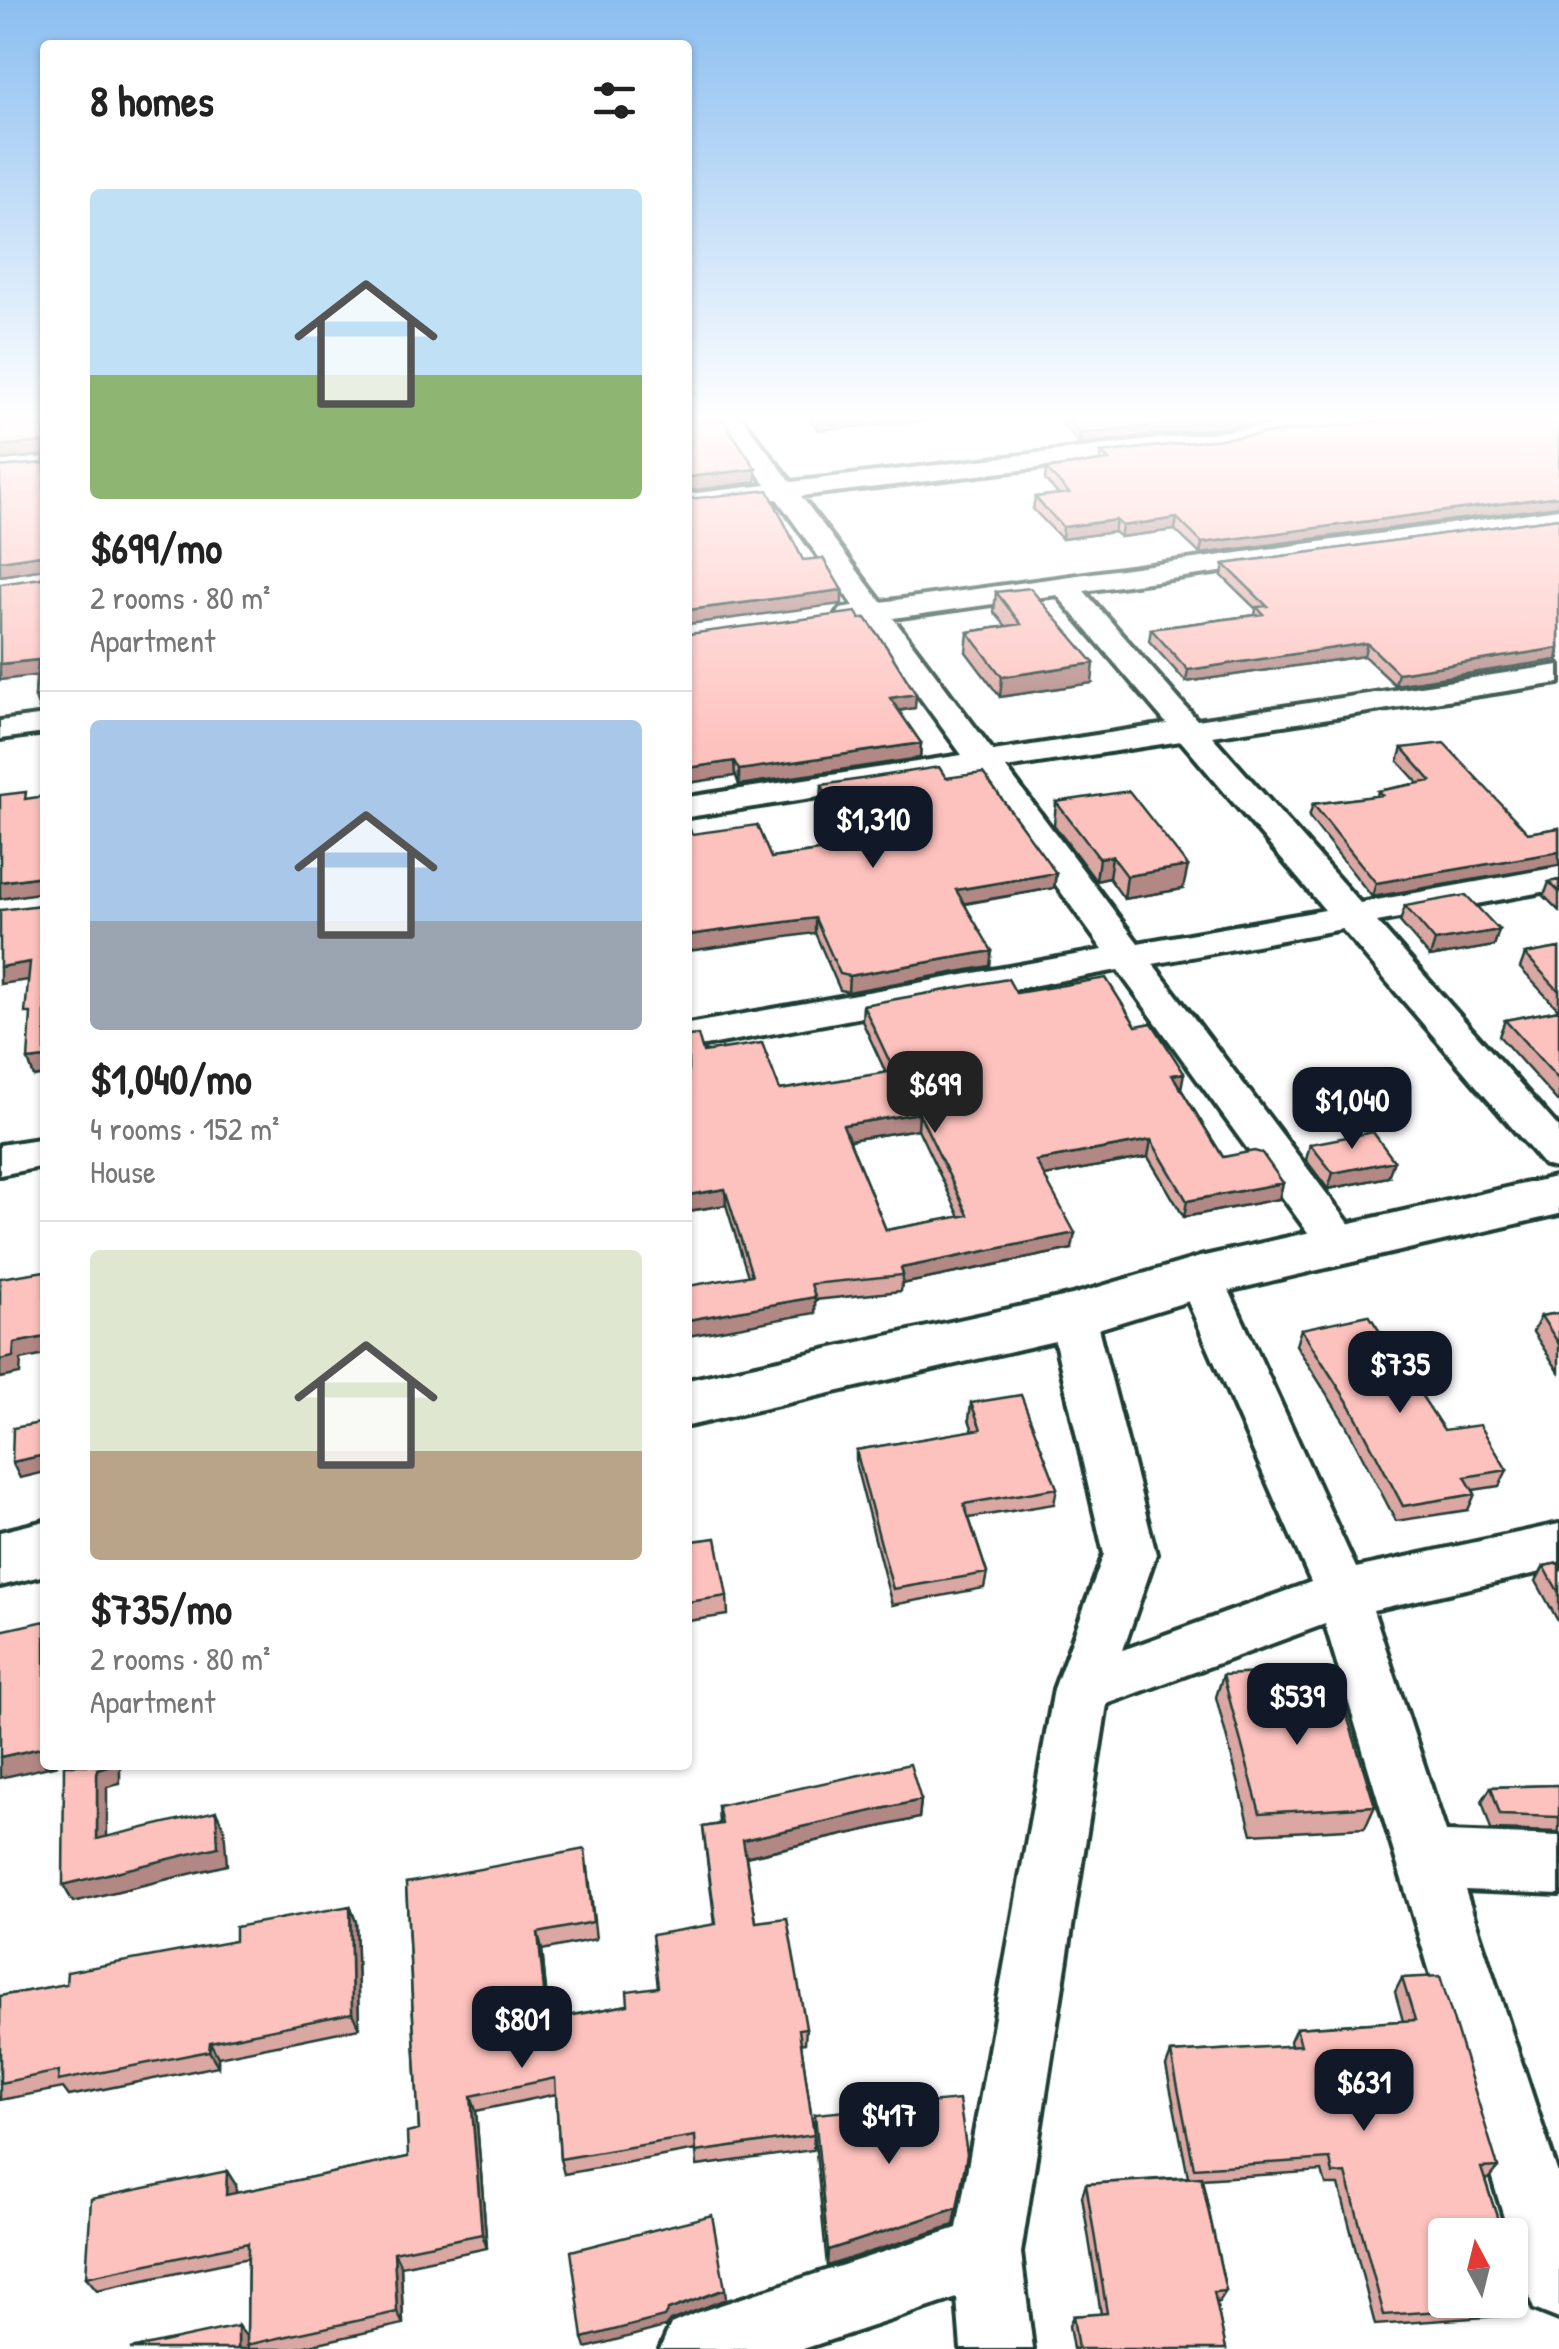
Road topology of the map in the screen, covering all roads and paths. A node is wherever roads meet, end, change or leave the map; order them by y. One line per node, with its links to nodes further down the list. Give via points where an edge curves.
1 (811, 528): 4 (street)
2 (1483, 528): 3 (street)
3 (1064, 586): 4 (street); 9 (street)
4 (873, 612): 5 (street); 10 (street)
5 (817, 619)
6 (1559, 674): 9 (street)
7 (40, 725): 8 (street)
8 (0, 730)
9 (1190, 730): 10 (street); 13 (street)
10 (984, 762): 11 (street); 14 (street)
11 (692, 806)
12 (1559, 878): 13 (street)
13 (1350, 915): 14 (street); 17 (street)
14 (1129, 958): 15 (street); 20 (street)
15 (692, 1036)
16 (40, 1153): 18 (street)
17 (1559, 1155)
18 (0, 1160)
19 (1559, 1195): 20 (street)
20 (1341, 1245): 21 (street)
21 (1200, 1277): 22 (street); 27 (street)
22 (1072, 1316): 23 (street); 28 (street, via 1130,1554)
23 (692, 1402)
24 (1559, 1546): 27 (street)
25 (40, 1549): 26 (street)
26 (0, 1559)
27 (1342, 1594): 28 (street); 29 (street)
28 (1082, 1689): 31 (street)
29 (1425, 1860): 30 (street); 32 (street)
30 (1559, 1865)
31 (987, 2252): 33 (street); 34 (street)
32 (1559, 2284)
33 (696, 2349)
34 (997, 2349)

